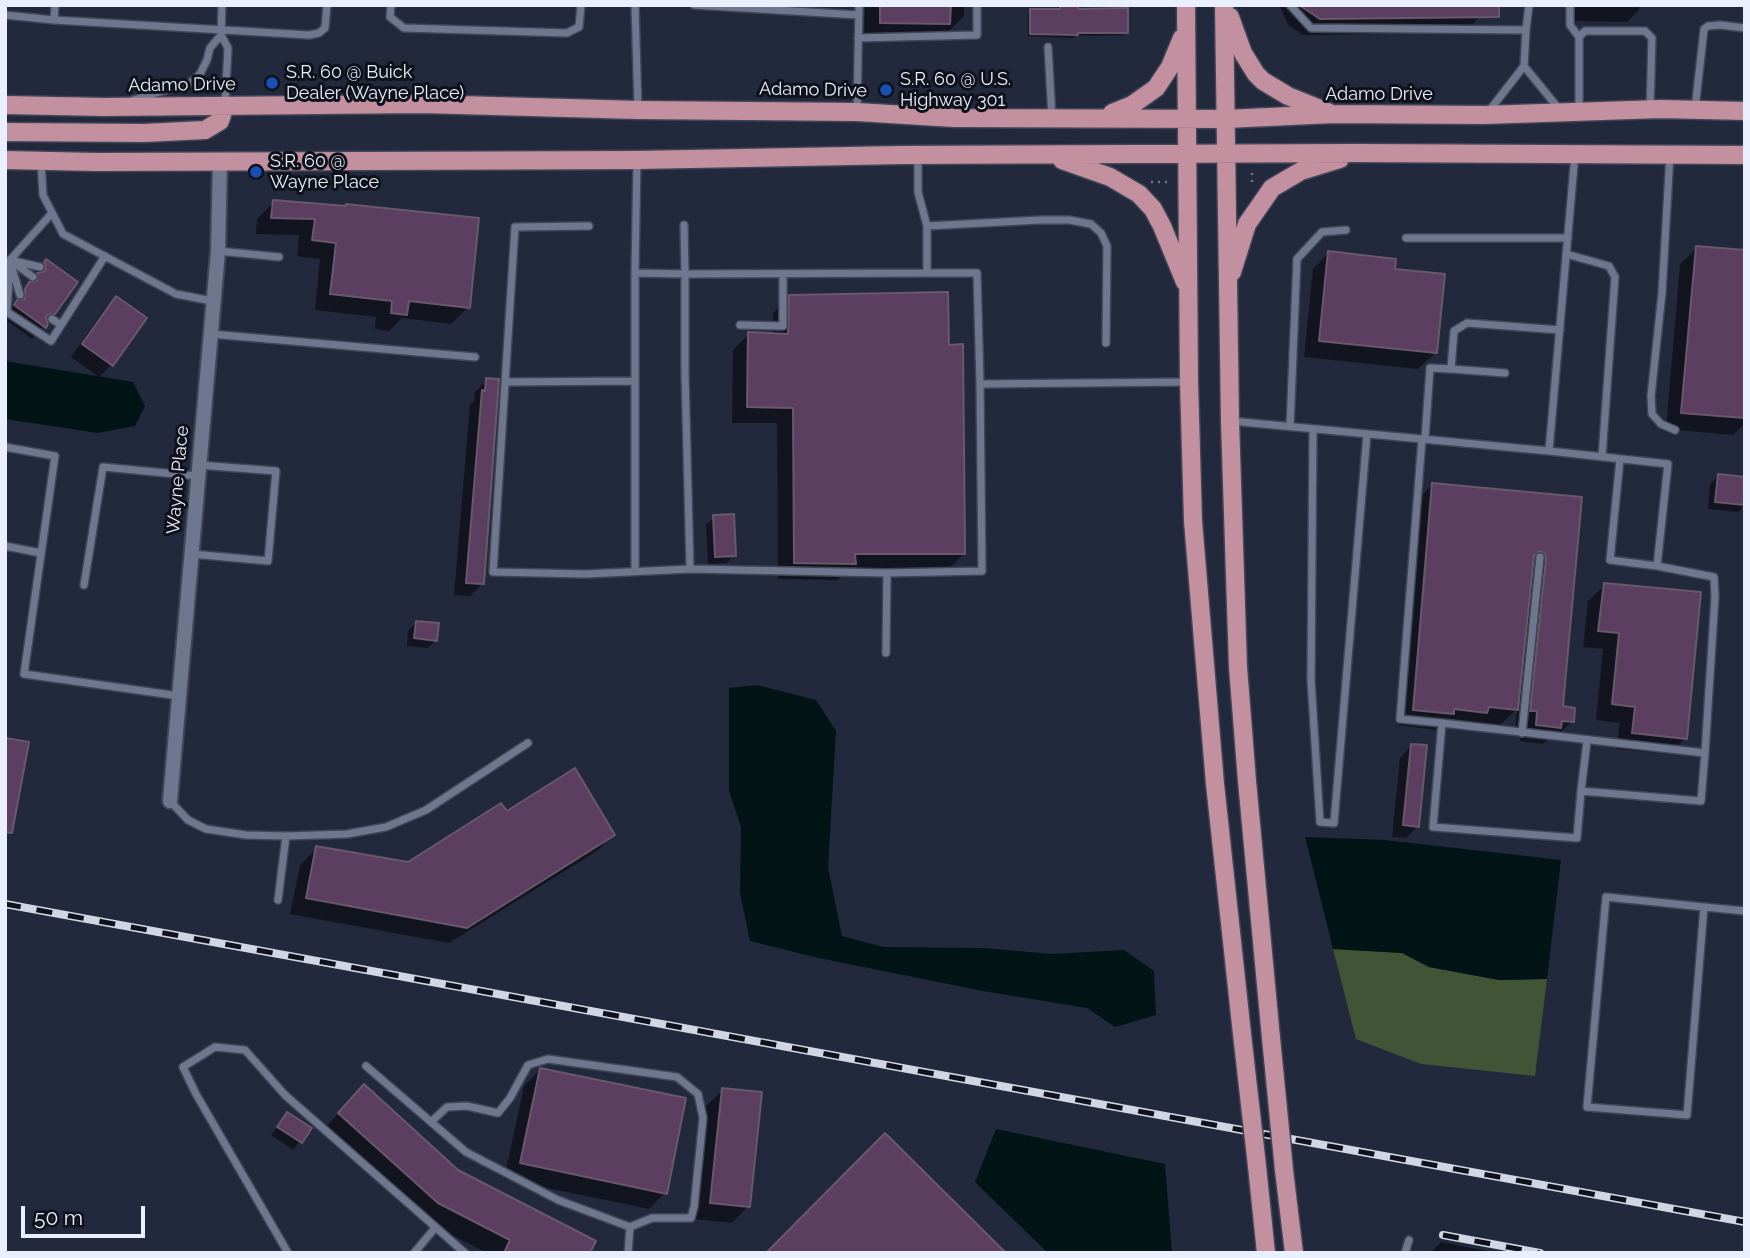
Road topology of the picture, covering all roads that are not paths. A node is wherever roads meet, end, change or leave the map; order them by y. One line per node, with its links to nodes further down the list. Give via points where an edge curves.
1 (55, 5): 17 (lane)
2 (222, 5): 21 (lane)
3 (327, 5): 21 (lane, via 325,27 319,33)
4 (391, 5): 5 (lane, via 390,17 404,28 567,33 579,27)
5 (581, 5)
6 (635, 5): 30 (lane)
7 (694, 5): 16 (lane)
8 (859, 5): 16 (lane)
9 (977, 5): 23 (lane, via 977,35)
10 (1186, 5): 18 (main road)
11 (1225, 5): 35 (main road, via 1256,74 1276,89); 40 (main road)
12 (1290, 5): 20 (lane, via 1311,28)
13 (1529, 5): 20 (lane)
14 (1570, 5): 22 (lane, via 1570,24)
15 (5, 15): 17 (lane)
16 (858, 15): 23 (lane)
17 (54, 20): 21 (lane)
18 (1186, 25): 38 (main road, via 1177,54 1156,88); 39 (main road)
19 (1745, 28): 31 (lane, via 1704,29)
20 (1526, 30): 25 (lane)
21 (221, 32): 27 (lane, via 228,48); 28 (lane, via 209,48 200,74 190,83)
22 (1579, 37): 29 (lane, via 1585,30 1645,31 1652,38); 34 (lane)
23 (858, 38): 33 (lane)
24 (1048, 47): 37 (lane)
25 (1524, 66): 34 (lane); 36 (lane)
26 (5, 105): 28 (main road, Adamo Drive)
27 (225, 106): 28 (main road, Adamo Drive); 30 (main road, Adamo Drive, via 422,104); 41 (main road, via 220,121 205,130)
28 (104, 107)
29 (1650, 109): 31 (main road, Adamo Drive); 34 (main road, Adamo Drive)
30 (638, 110): 33 (main road, Adamo Drive)
31 (1695, 110): 32 (main road, Adamo Drive)
32 (1745, 111)
33 (857, 112): 37 (main road, Adamo Drive, via 954,118)
34 (1570, 112): 36 (main road, Adamo Drive)
35 (1333, 114): 36 (main road, Adamo Drive); 40 (main road, Adamo Drive)
36 (1484, 115)
37 (1052, 117): 38 (main road, Adamo Drive)
38 (1104, 117): 39 (main road, Adamo Drive)
39 (1187, 118): 40 (main road, Adamo Drive); 45 (main road)
40 (1226, 119): 46 (main road)
41 (5, 132)
42 (1355, 153): 43 (main road); 46 (main road); 72 (main road, via 1301,171 1272,188 1247,224)
43 (1575, 153): 44 (main road); 60 (lane)
44 (1670, 153): 49 (main road); 96 (lane, via 1651,396 1652,414)
45 (1188, 154): 46 (main road); 48 (main road); 74 (main road)
46 (1227, 154): 72 (main road)
47 (918, 155): 48 (main road); 51 (main road); 57 (lane, via 918,192)
48 (1045, 155): 74 (main road, via 1110,177 1139,194 1153,209)
49 (1745, 155)
50 (5, 160): 52 (main road)
51 (637, 160): 53 (main road); 67 (lane)
52 (41, 161): 53 (main road); 54 (lane, via 43,195)
53 (220, 161): 61 (street, Wayne Place)
54 (52, 213): 63 (lane, via 63,234); 65 (lane)
55 (684, 225): 69 (lane)
56 (589, 226): 90 (lane, via 515,227)
57 (927, 226): 68 (lane); 85 (lane, via 1040,220 1091,223 1107,246)
58 (1346, 230): 94 (lane, via 1322,232 1297,259)
59 (1406, 238): 60 (lane)
60 (1568, 238): 62 (lane)
61 (218, 251): 64 (lane); 78 (street, Wayne Place)
62 (1566, 254): 83 (lane); 101 (lane, via 1609,265 1615,277)
63 (105, 256): 75 (lane); 78 (lane, via 176,294)
64 (279, 257)
65 (10, 260): 66 (lane); 71 (lane); 76 (lane); 81 (lane, via 7,312 51,341)
66 (40, 267)
67 (635, 273): 69 (lane); 89 (lane)
68 (927, 273): 70 (lane); 92 (lane, via 977,273)
69 (685, 274): 70 (lane); 109 (lane)
70 (783, 274): 82 (lane, via 783,326)
71 (33, 277)
72 (1227, 289): 93 (main road)
73 (72, 290): 75 (lane)
74 (1189, 292): 91 (main road)
75 (80, 295): 79 (lane)
76 (20, 296)
77 (65, 300): 79 (lane)
78 (212, 301): 84 (street, Wayne Place)
79 (73, 306): 81 (lane)
80 (52, 318): 81 (lane)
81 (61, 325)
82 (740, 325)
83 (1560, 330): 87 (lane, via 1467,323 1454,331); 100 (lane)
84 (209, 334): 86 (lane); 103 (street, Wayne Place)
85 (1106, 343)
86 (475, 358)
87 (1451, 369): 88 (lane); 98 (lane, via 1430,368)
88 (1505, 373)
89 (635, 381): 90 (lane); 110 (lane)
90 (505, 382): 110 (lane, via 493,572)
91 (1189, 382): 92 (lane); 135 (main road, bridge, via 1201,634)
92 (980, 384): 111 (lane, via 982,571)
93 (1230, 421): 94 (lane); 136 (main road, bridge, via 1238,667)
94 (1290, 426): 95 (lane)
95 (1313, 429): 97 (lane); 97 (lane, via 1311,680 1320,822 1334,823)
96 (1675, 430)
97 (1367, 434): 98 (lane)
98 (1424, 439): 100 (lane); 115 (lane, via 1400,719)
99 (5, 447): 105 (lane, via 55,456)
100 (1549, 451): 101 (lane)
101 (1602, 457): 102 (lane)
102 (1620, 459): 108 (lane, via 1610,561); 108 (lane, via 1668,464)
103 (198, 470): 106 (street, Wayne Place); 106 (lane, via 276,471 268,561); 112 (lane, via 103,467)
104 (5, 546): 105 (lane)
105 (41, 553): 114 (lane, via 24,674)
106 (191, 554): 114 (street, Wayne Place)
107 (1540, 557): 116 (lane)
108 (1657, 566): 119 (lane, via 1714,577)
109 (690, 569): 110 (lane); 111 (lane)
110 (635, 571)
111 (887, 573): 113 (lane)
112 (84, 585)
113 (886, 653)
114 (179, 696): 121 (street, Wayne Place)
115 (1443, 723): 116 (lane); 120 (lane, via 1433,827 1577,838)
116 (1522, 733): 117 (lane)
117 (1587, 741): 119 (lane); 120 (lane)
118 (528, 743): 122 (lane, via 426,810 386,827 347,834)
119 (1705, 753): 120 (lane, via 1701,801)
120 (1581, 791)
121 (170, 801): 122 (lane, via 188,820 206,829)
122 (285, 836): 123 (lane)
123 (278, 900)
124 (1703, 907): 124 (lane, via 1606,897 1587,1107 1686,1115); 125 (lane)
125 (1745, 911)
126 (366, 1066): 127 (lane)
127 (431, 1122): 128 (lane, via 466,1152 558,1199); 128 (lane, via 447,1107 467,1105 498,1114 528,1065 548,1059 677,1077 698,1094 703,1118 691,1218 652,1218)
128 (630, 1227): 134 (lane)
129 (435, 1228): 131 (lane, via 285,1095 245,1050 215,1047 183,1067); 132 (lane); 133 (lane)
130 (1409, 1240): 137 (lane)
131 (288, 1253)
132 (414, 1253)
133 (465, 1253)
134 (628, 1253)
135 (1266, 1253)
136 (1294, 1253)
137 (1405, 1253)

